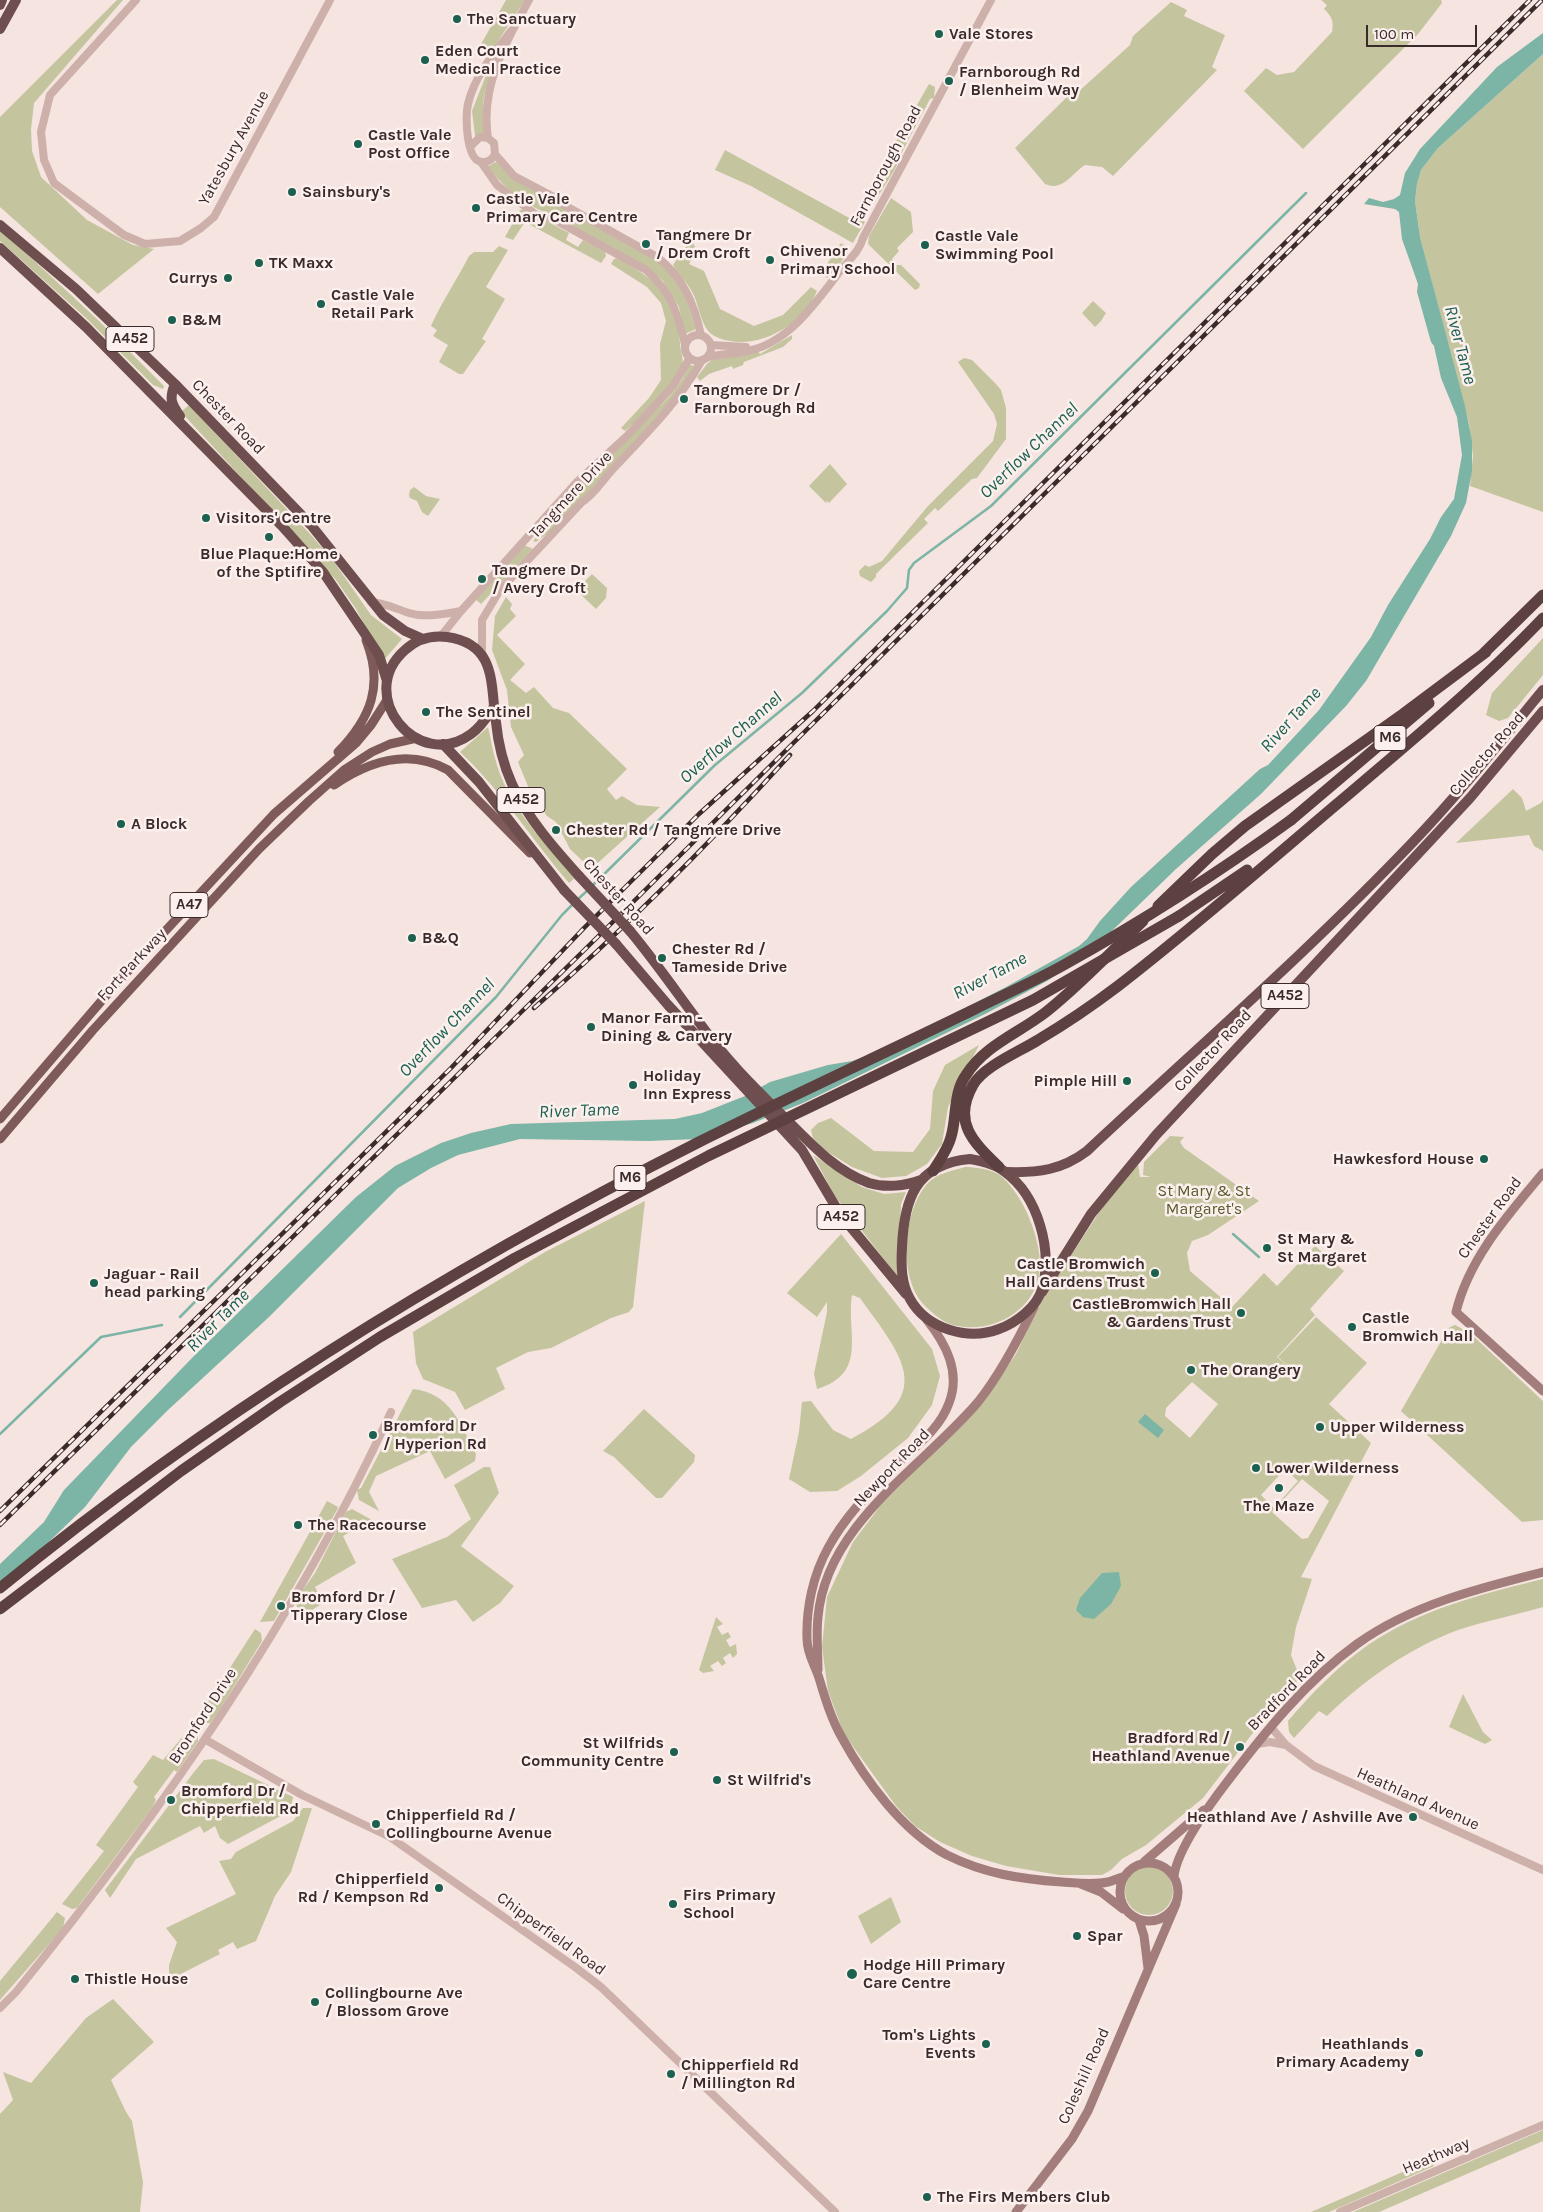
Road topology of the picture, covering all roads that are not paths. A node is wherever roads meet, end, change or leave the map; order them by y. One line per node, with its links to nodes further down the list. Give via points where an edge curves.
1 (2, 0): 7 (highway)
2 (16, 0): 8 (highway)
3 (136, 0): 4 (street, Yatesbury Avenue, via 50,95 41,132 44,160 54,183 124,235 149,245 180,241 214,217)
4 (330, 0)
5 (529, 0): 9 (street)
6 (991, 0): 19 (street, Farnborough Road, via 920,128 860,249 792,327)
7 (0, 5)
8 (0, 29)
9 (511, 31): 10 (street, via 488,94 485,108); 11 (street, via 471,94 466,123)
10 (488, 138): 11 (street, via 480,137); 12 (street, via 496,146)
11 (471, 146): 13 (street, via 472,156)
12 (495, 154): 13 (street, via 488,162); 16 (street, via 514,176 668,265 696,309)
13 (481, 162): 17 (street, via 497,185 536,214 553,219 652,275 670,296)
14 (2, 226): 22 (highway, Chester Road / A452, via 76,289)
15 (0, 248): 23 (highway, A452, via 86,327)
16 (701, 335): 17 (street, via 691,336); 18 (street)
17 (685, 344): 20 (street)
18 (711, 345): 19 (street); 21 (street)
19 (761, 346): 21 (street, Farnborough Road)
20 (689, 358): 21 (street, via 698,362); 26 (street, Tangmere Drive, via 662,397 627,436 577,482)
21 (705, 359): 32 (street, Tangmere Drive, via 667,412 593,495 500,590 482,620)
22 (175, 384): 23 (highway, A452, via 170,395 172,405); 25 (highway, Chester Road / A452, via 311,525)
23 (214, 457): 28 (highway, A452, via 314,562)
24 (1543, 595): 31 (highway, M6)
25 (372, 602): 26 (street, via 386,603 411,614); 30 (highway, Chester Road / A452, via 393,622)
26 (461, 611): 29 (street, Tangmere Drive)
27 (1543, 618): 40 (highway, M6, via 1457,701)
28 (361, 628): 33 (highway, A452, via 379,655); 42 (main road, via 375,669 373,700 351,738)
29 (441, 636): 30 (highway); 32 (highway, via 464,642)
30 (423, 639): 33 (highway, via 399,656)
31 (1486, 652): 48 (highway, via 1245,826 1212,854 1085,980 1044,1013 980,1056 965,1076 956,1101 952,1136); 58 (highway, M6, bridge, via 1389,739 1291,820 1156,910 1060,967 702,1141 508,1242 381,1317 172,1457)
32 (482, 656): 36 (highway, via 494,683)
33 (387, 681): 35 (highway)
34 (1543, 690): 49 (highway, Collector Road / A452, via 1414,842 1088,1151 1060,1168 1038,1172)
35 (387, 700): 38 (highway, via 397,722); 42 (main road, Fort Parkway / A47, via 356,743)
36 (494, 708): 39 (highway, via 471,734); 44 (highway, Chester Road / A452, bridge, via 512,784 529,814 550,844 659,965)
37 (1543, 711): 52 (highway, Collector Road / A452, via 1470,798 1156,1135 1091,1214)
38 (417, 738): 39 (highway); 41 (main road, Fort Parkway / A47, via 372,752 344,770)
39 (443, 744): 43 (highway, Chester Road / A452, via 479,782)
40 (1356, 788): 49 (highway, via 1117,987 1040,1040 980,1075 968,1097 964,1116 967,1130 978,1147); 59 (highway, M6, bridge, via 1236,879 1179,916 1033,1000 699,1160 515,1258 389,1332 181,1471)
41 (309, 801): 43 (main road, via 370,765 399,758 417,758 448,770); 47 (main road, Fort Parkway / A47, via 259,849 93,1030)
42 (282, 806): 45 (main road, Fort Parkway / A47, via 116,984)
43 (544, 867): 44 (highway, Chester Road / A452, bridge)
44 (752, 1091): 46 (highway, A452, bridge)
45 (0, 1118)
46 (786, 1125): 51 (highway, A452, via 844,1171 870,1183 902,1185); 53 (highway, A452, via 840,1214)
47 (0, 1139)
48 (933, 1170): 49 (highway, via 970,1160); 51 (highway)
49 (1003, 1170): 52 (highway, via 1029,1199 1038,1220 1047,1261)
50 (1543, 1173): 55 (main road, Chester Road, via 1476,1262 1461,1292 1456,1312)
51 (923, 1179): 53 (highway, via 910,1196 903,1228 902,1274)
52 (1039, 1296): 54 (highway, via 1008,1326 988,1334 954,1332); 60 (main road, Newport Road, via 979,1401 877,1502 850,1536 829,1574 818,1616)
53 (910, 1299): 54 (highway)
54 (924, 1316): 60 (main road, Newport Road, via 950,1358 954,1378 950,1401 939,1424 870,1492 828,1548 813,1583 808,1609 807,1640 810,1658)
55 (1543, 1391)
56 (390, 1412): 62 (street, Bromford Drive, via 332,1530)
57 (1543, 1572): 61 (main road, Bradford Road, via 1444,1600 1381,1630 1357,1644 1318,1678)
58 (0, 1588)
59 (0, 1610)
60 (819, 1676): 70 (main road, Newport Road, via 841,1736 880,1794 914,1831 939,1851 970,1867 1008,1877)
61 (1271, 1727): 63 (main road, Bradford Road); 64 (street, Heathland Avenue)
62 (206, 1740): 75 (street, Bromford Drive, via 114,1867 22,1985); 77 (street, Chipperfield Road, via 302,1795 390,1837 575,1967 601,1987)
63 (1257, 1744): 64 (street); 65 (main road, Bradford Road)
64 (1286, 1745): 67 (street, Heathland Avenue, via 1314,1766)
65 (1211, 1803): 66 (main road, Bradford Road); 68 (main road, Bradford Road, via 1178,1856)
66 (1144, 1863): 68 (main road, via 1164,1866); 69 (main road)
67 (1543, 1870)
68 (1174, 1876): 71 (main road, via 1178,1887)
69 (1123, 1877): 70 (main road, Newport Road, via 1107,1882); 72 (main road, via 1119,1894)
70 (1076, 1883): 72 (main road, Newport Road, via 1101,1892)
71 (1176, 1904): 73 (main road, via 1160,1919); 74 (main road, Coleshill Road)
72 (1126, 1910): 73 (main road)
73 (1139, 1920): 74 (main road)
74 (1148, 1969): 78 (main road, Coleshill Road, via 1084,2118 1059,2158)
75 (0, 2008)
76 (1543, 2125): 79 (street, Heathway)
77 (835, 2212)
78 (1016, 2212)
79 (1340, 2212)

